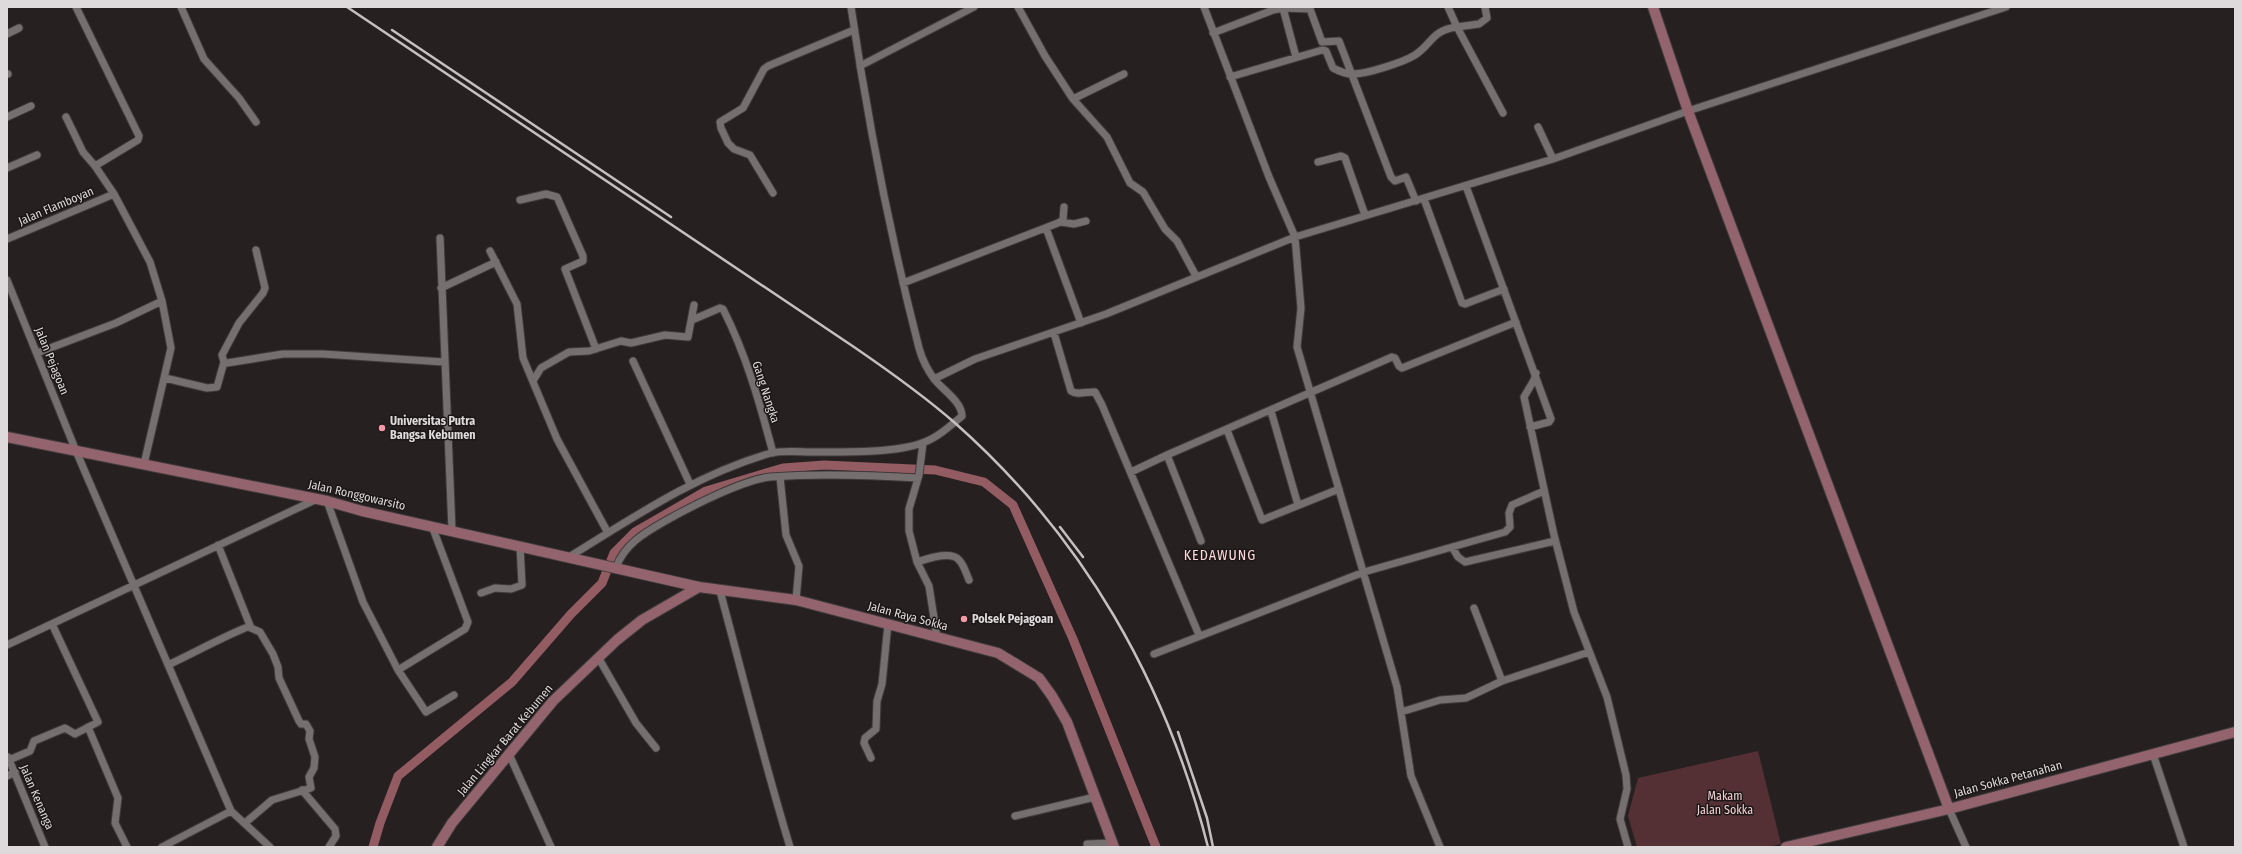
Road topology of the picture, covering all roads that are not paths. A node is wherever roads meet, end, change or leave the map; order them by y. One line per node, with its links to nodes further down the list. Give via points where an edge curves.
1 (76, 7): 33 (street, via 139,136 138,140)
2 (180, 7): 28 (street, via 204,60 239,98)
3 (851, 7): 14 (street)
4 (974, 7): 18 (street)
5 (1018, 7): 22 (street)
6 (1204, 7): 15 (street)
7 (1448, 7): 12 (street)
8 (1485, 7): 12 (street, via 1487,18 1483,22)
9 (1653, 7): 24 (main road)
10 (2006, 7): 24 (street)
11 (1283, 8): 15 (street); 17 (street); 20 (street, via 1310,9 1320,39 1322,42 1339,41)
12 (1457, 27): 20 (street, via 1438,32 1415,55 1402,61); 25 (street)
13 (19, 28): 16 (street)
14 (854, 30): 18 (street); 36 (street, via 768,66 743,108 720,122 728,142 734,149 750,155)
15 (1213, 33): 21 (street)
16 (7, 34)
17 (1296, 58): 20 (street, via 1324,50 1333,68); 21 (street)
18 (860, 66): 54 (street)
19 (1124, 74): 22 (street)
20 (1353, 74): 40 (street, via 1392,178 1395,180 1406,177)
21 (1230, 77): 47 (street)
22 (1073, 99): 52 (street, via 1106,137 1130,183 1142,192 1165,229 1177,241)
23 (31, 106): 26 (street)
24 (1688, 111): 31 (street); 136 (main road)
25 (1503, 113)
26 (7, 117)
27 (66, 117): 33 (street, via 83,152)
28 (256, 122)
29 (1538, 127): 31 (street)
30 (37, 155): 34 (street)
31 (1553, 159): 35 (street)
32 (1318, 162): 42 (street, via 1341,156 1345,158)
33 (96, 166): 37 (street)
34 (7, 168)
35 (1466, 186): 38 (street); 56 (street)
36 (773, 193)
37 (114, 194): 48 (street, Jalan Flamboyan); 57 (street, via 150,262)
38 (1424, 199): 40 (street); 56 (street, via 1462,303)
39 (520, 200): 63 (street, via 546,194 557,197 583,256 583,260 565,269)
40 (1416, 201): 42 (street)
41 (1064, 207): 44 (street)
42 (1365, 215): 47 (street)
43 (1086, 221): 44 (street, via 1074,224)
44 (1061, 222): 45 (street)
45 (1046, 228): 54 (street); 61 (street)
46 (440, 238): 55 (street)
47 (1295, 238): 52 (street); 72 (street, via 1301,308 1296,344)
48 (7, 239)
49 (256, 250): 66 (street, via 265,288 239,323 222,355)
50 (490, 251): 51 (street)
51 (496, 262): 55 (street); 71 (street, via 517,304 522,352)
52 (1196, 276): 61 (street)
53 (7, 280): 64 (street, Jalan Pejagoan)
54 (903, 283): 70 (street, via 922,356)
55 (441, 288): 67 (street)
56 (1504, 289): 60 (street)
57 (162, 301): 64 (street, via 116,323); 69 (street, via 171,348)
58 (694, 305): 59 (street)
59 (692, 320): 63 (street, via 687,338 666,335 637,342 621,341); 79 (street, Gang Nangka, via 722,308 732,325 757,395)
60 (1516, 322): 68 (street); 72 (street, via 1402,368 1395,358 1392,358)
61 (1081, 323): 62 (street)
62 (1054, 333): 70 (street, via 975,359); 82 (street, via 1071,391 1078,394 1095,392)
63 (596, 349): 71 (street, via 569,352 541,368)
64 (37, 353): 78 (street, Jalan Pejagoan)
65 (633, 361): 85 (street)
66 (224, 362): 67 (street, via 283,354); 69 (street, via 217,387 208,388)
67 (444, 362): 91 (street)
68 (1536, 373): 74 (street, via 1524,396); 74 (street, via 1551,419 1549,422)
69 (165, 378): 81 (street)
70 (934, 379): 77 (street, via 959,406 962,416)
71 (533, 381): 92 (street, via 562,448)
72 (1310, 393): 73 (street); 86 (street)
73 (1271, 411): 75 (street); 89 (street)
74 (1530, 427): 87 (street)
75 (1227, 430): 80 (street); 89 (street, via 1262,520)
76 (7, 437): 78 (main road, Jalan Ronggowarsito)
77 (923, 443): 79 (street, via 846,452); 83 (street)
78 (76, 451): 81 (main road, Jalan Ronggowarsito); 104 (street, Jalan Pejagoan)
79 (773, 453): 85 (street, via 731,466)
80 (1167, 455): 82 (street); 94 (street)
81 (144, 464): 88 (main road, Jalan Ronggowarsito)
82 (1131, 472): 114 (street)
83 (919, 476): 84 (street, via 835,474); 99 (street, via 909,509 909,531)
84 (780, 477): 100 (street, via 749,483 693,505 630,544); 108 (street, via 786,535 798,566)
85 (690, 484): 92 (street)
86 (1339, 489): 89 (street); 101 (street)
87 (1544, 491): 93 (street); 97 (street, via 1512,505 1509,513 1510,527 1505,532)
88 (322, 500): 90 (main road, Jalan Ronggowarsito); 95 (street); 121 (street, via 363,602)
89 (1298, 505)
90 (432, 526): 91 (main road, Jalan Ronggowarsito); 121 (street, via 468,622 465,629)
91 (452, 530): 96 (main road, Jalan Ronggowarsito)
92 (608, 533): 98 (street)
93 (1555, 541): 97 (street, via 1465,562 1458,557); 117 (street, via 1574,612)
94 (1201, 542)
95 (218, 545): 104 (street); 113 (street)
96 (520, 546): 98 (main road, Jalan Ronggowarsito); 107 (street, via 522,585 518,588 495,588)
97 (1452, 547): 101 (street)
98 (569, 556): 100 (main road, Jalan Ronggowarsito)
99 (917, 562): 102 (street, via 941,556 954,556 959,559); 115 (street, via 929,586)
100 (614, 568): 103 (main road, Jalan Ronggowarsito)
101 (1364, 572): 114 (street); 124 (street, via 1397,687)
102 (970, 580)
103 (677, 581): 105 (main road, Jalan Ronggowarsito); 109 (main road)
104 (134, 585): 111 (street); 120 (street, Jalan Pejagoan)
105 (699, 587): 106 (main road, Jalan Raya Sokka); 109 (main road, Jalan Lingkar Barat Kebumen)
106 (720, 591): 108 (main road, Jalan Raya Sokka); 149 (street, via 774,798)
107 (481, 593)
108 (796, 600): 112 (main road, Jalan Raya Sokka)
109 (675, 601): 119 (main road, Jalan Lingkar Barat Kebumen, via 642,620)
110 (1474, 608): 122 (street)
111 (52, 624): 116 (street); 125 (street, via 98,720)
112 (888, 624): 115 (main road, Jalan Raya Sokka); 131 (street, via 882,684 877,700 876,729 865,736 864,740)
113 (250, 626): 120 (street); 134 (street, via 261,633 273,654 279,678 299,721 306,724 310,731 309,739 315,757 310,777 312,787 309,790)
114 (1199, 635): 118 (street)
115 (937, 637): 135 (main road, Jalan Raya Sokka, via 998,653 1039,678 1067,722)
116 (7, 645)
117 (1589, 652): 122 (street); 151 (street, via 1607,697 1626,774 1628,789 1620,819)
118 (1154, 654)
119 (598, 658): 127 (street, via 636,723); 128 (main road, Jalan Lingkar Barat Kebumen, via 552,701)
120 (168, 665): 137 (street, Jalan Pejagoan)
121 (398, 670): 123 (street, via 426,712)
122 (1502, 681): 124 (street, via 1466,698 1440,700)
123 (454, 695)
124 (1401, 712): 150 (street, via 1411,776)
125 (88, 727): 130 (street, via 76,734 65,728 57,730 34,741 30,751); 143 (street, via 118,798 115,823)
126 (2235, 732): 129 (main road, Jalan Sokka Petanahan)
127 (656, 748)
128 (509, 754): 147 (main road, Jalan Lingkar Barat Kebumen, via 452,823); 148 (street)
129 (2153, 754): 136 (main road, Jalan Sokka Petanahan); 154 (street)
130 (8, 758): 132 (street, Jalan Kenanga)
131 (871, 758)
132 (15, 772): 133 (street); 142 (street, Jalan Kenanga)
133 (7, 776)
134 (302, 790): 139 (street, via 272,800); 146 (street, via 335,829 336,836)
135 (1095, 797): 138 (street); 141 (main road, Jalan Raya Sokka)
136 (1949, 809): 152 (main road, Jalan Sokka Petanahan); 153 (street)
137 (231, 811): 139 (street); 144 (street)
138 (1015, 816)
139 (245, 823): 145 (street)
140 (1087, 844): 141 (street)
141 (1113, 845)
142 (45, 847)
143 (127, 847)
144 (162, 847)
145 (270, 847)
146 (329, 847)
147 (437, 847)
148 (551, 847)
149 (790, 847)
150 (1440, 847)
151 (1628, 847)
152 (1786, 847)
153 (1966, 847)
154 (2184, 847)

